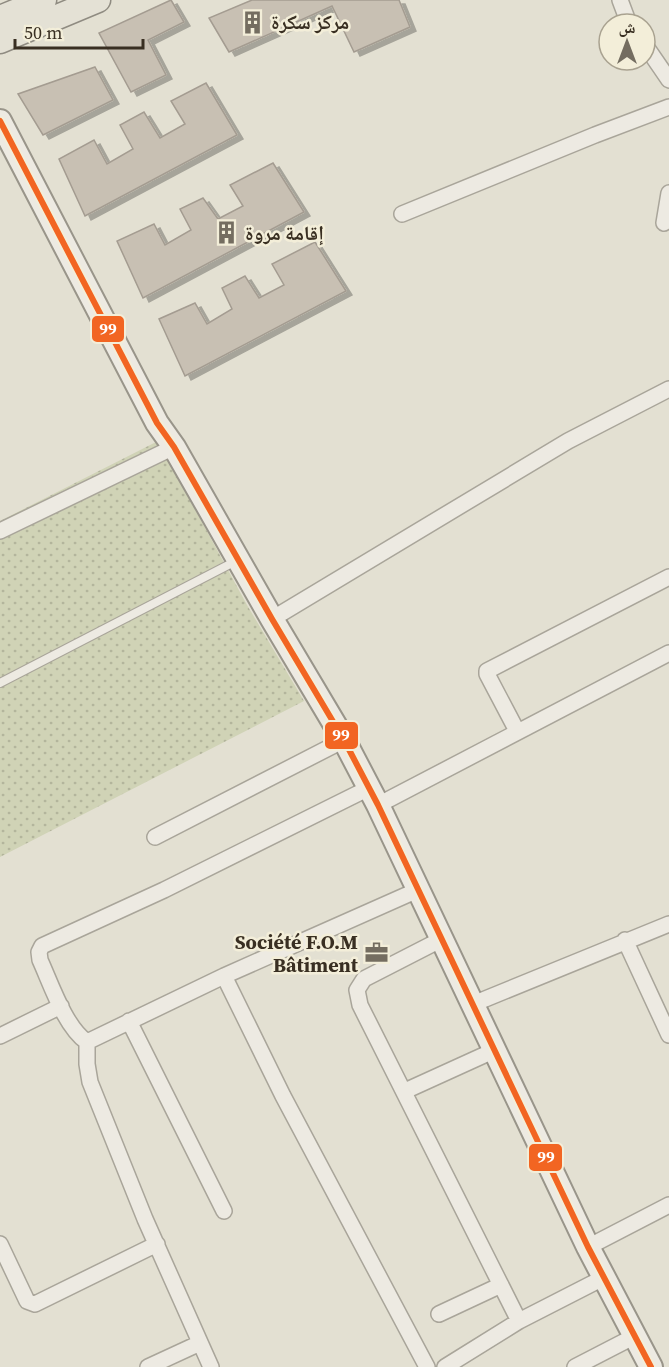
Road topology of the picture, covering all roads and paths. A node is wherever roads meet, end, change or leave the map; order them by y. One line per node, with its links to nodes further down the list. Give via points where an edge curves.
1 (44, 0): 3 (main road)
2 (98, 0): 4 (main road)
3 (0, 18)
4 (0, 41)
5 (657, 62): 6 (street)
6 (669, 80)
7 (669, 107): 10 (street)
8 (0, 121): 13 (street, via 157,423)
9 (669, 194): 11 (street)
10 (402, 214)
11 (664, 223)
12 (669, 389): 17 (street, via 568,441)
13 (174, 447): 14 (street); 15 (street)
14 (0, 531)
15 (238, 560): 17 (street); 19 (lane)
16 (669, 577): 20 (street, via 487,671)
17 (272, 619): 21 (street)
18 (669, 653): 20 (street)
19 (0, 683)
20 (518, 730): 22 (street)
21 (344, 740): 22 (street); 23 (street)
22 (374, 797): 24 (street); 30 (street, via 42,946 40,960)
23 (155, 837)
24 (420, 889): 26 (street); 28 (street)
25 (669, 924): 27 (street)
26 (442, 939): 29 (street); 36 (street, via 363,979 357,990 360,1005)
27 (625, 940): 29 (street); 32 (street)
28 (224, 976): 31 (street); 50 (street)
29 (473, 1004): 35 (street)
30 (61, 1006): 33 (street); 34 (street, via 76,1033)
31 (129, 1022): 34 (street); 38 (street)
32 (669, 1035)
33 (0, 1036)
34 (87, 1042): 40 (street, via 90,1082)
35 (493, 1051): 36 (street); 41 (street)
36 (405, 1091): 43 (street)
37 (669, 1205): 41 (street)
38 (224, 1211)
39 (0, 1244): 40 (street, via 27,1300 34,1304)
40 (156, 1244): 47 (street)
41 (588, 1247): 42 (street)
42 (604, 1277): 45 (street); 46 (street)
43 (501, 1285): 44 (street); 45 (street)
44 (439, 1314)
45 (519, 1321): 51 (street)
46 (635, 1336): 52 (street); 53 (street)
47 (200, 1343): 48 (street); 49 (street)
48 (148, 1367)
49 (211, 1367)
50 (427, 1367)
51 (445, 1367)
52 (575, 1367)
53 (651, 1367)

